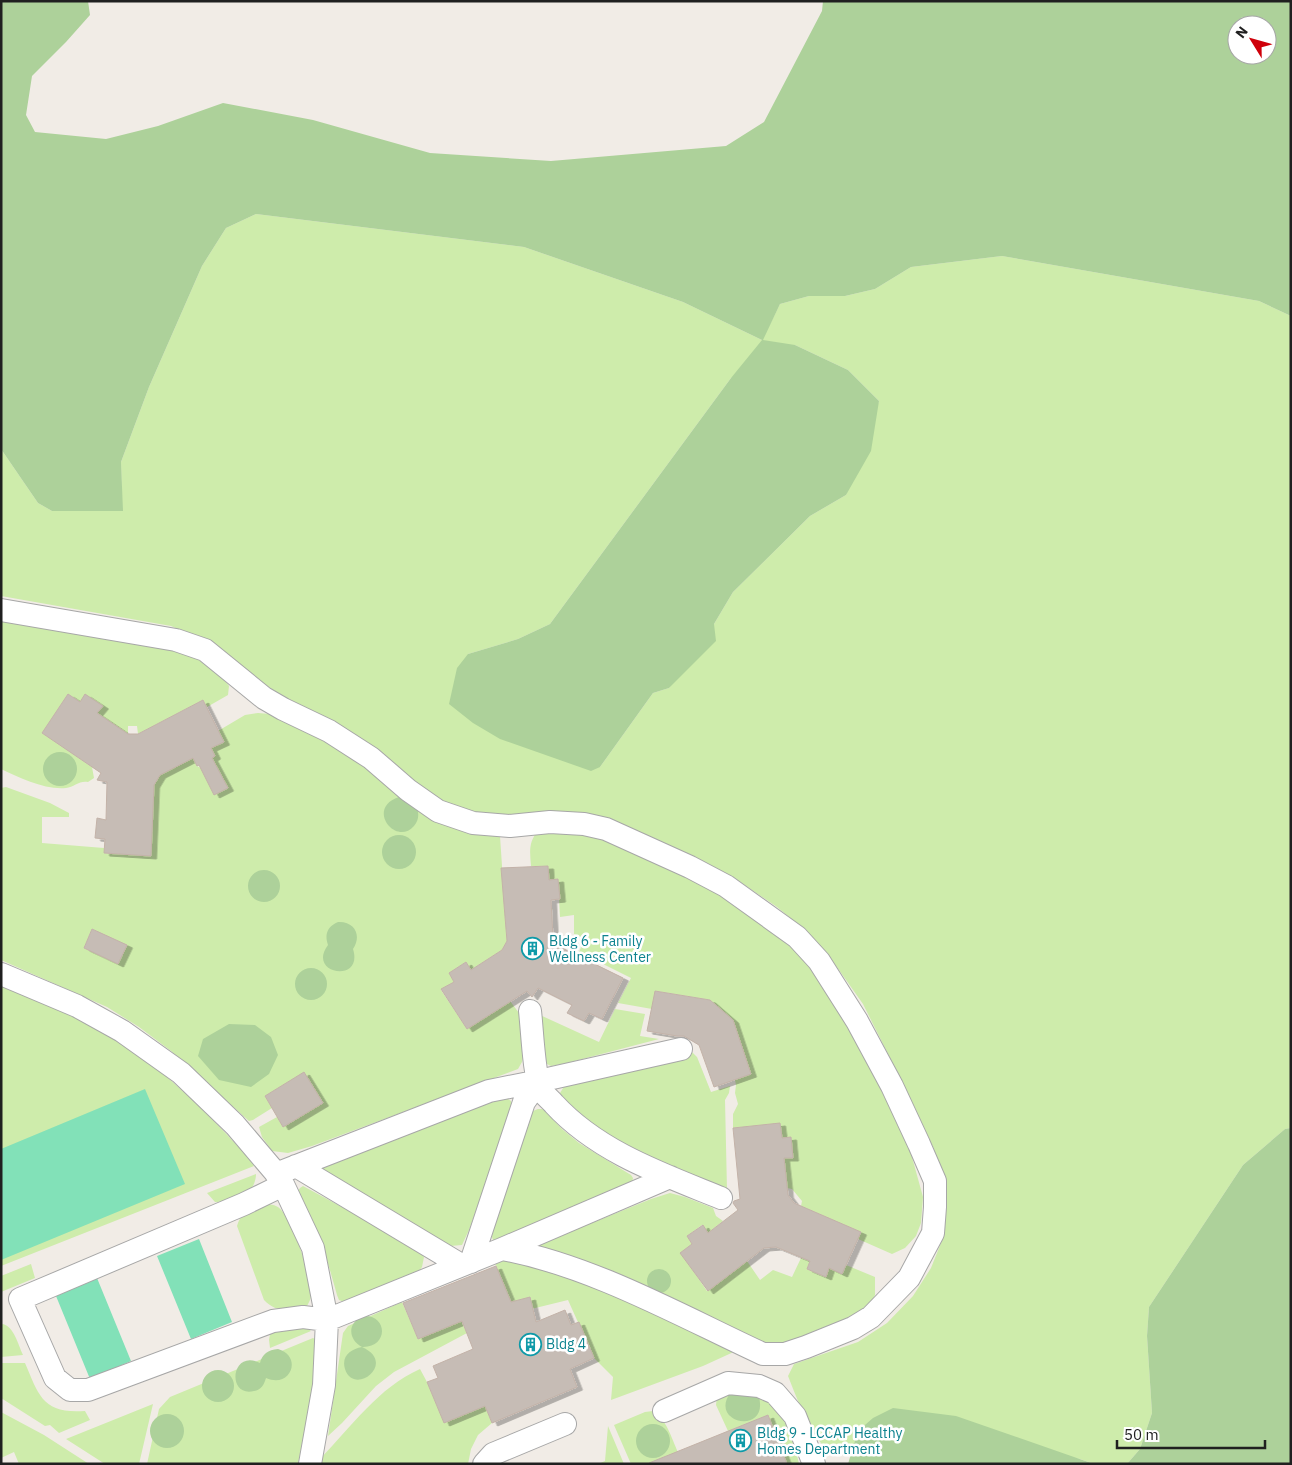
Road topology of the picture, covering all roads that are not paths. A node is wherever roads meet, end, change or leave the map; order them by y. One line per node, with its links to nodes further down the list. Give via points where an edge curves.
1 (1, 610): 9 (street, via 176,640 204,650 264,698 371,758 438,811 473,823 510,826 550,822 606,829 726,886 797,937 818,961 857,1021 919,1144 934,1181 933,1233 909,1278 871,1317 827,1340 785,1354 763,1354 581,1272 526,1253)
2 (1, 974): 6 (street, via 77,1006 122,1031 181,1073)
3 (530, 1010): 5 (street)
4 (681, 1049): 5 (street)
5 (538, 1081): 6 (street, via 489,1091); 7 (street, via 541,1089 578,1126 605,1146); 10 (street, via 524,1102)
6 (285, 1175): 10 (street); 11 (street, via 244,1204); 12 (street, via 313,1248)
7 (670, 1177): 8 (street); 9 (street)
8 (721, 1198)
9 (502, 1249): 10 (street)
10 (466, 1264): 12 (street)
11 (10, 1303): 12 (street, via 54,1378 70,1390 88,1390 273,1321 303,1317)
12 (327, 1320): 15 (street, via 324,1385)
13 (664, 1411): 17 (street, via 728,1383 759,1386 775,1394 795,1416)
14 (565, 1424): 16 (street, via 493,1454)
15 (310, 1464)
16 (484, 1464)
17 (814, 1464)

